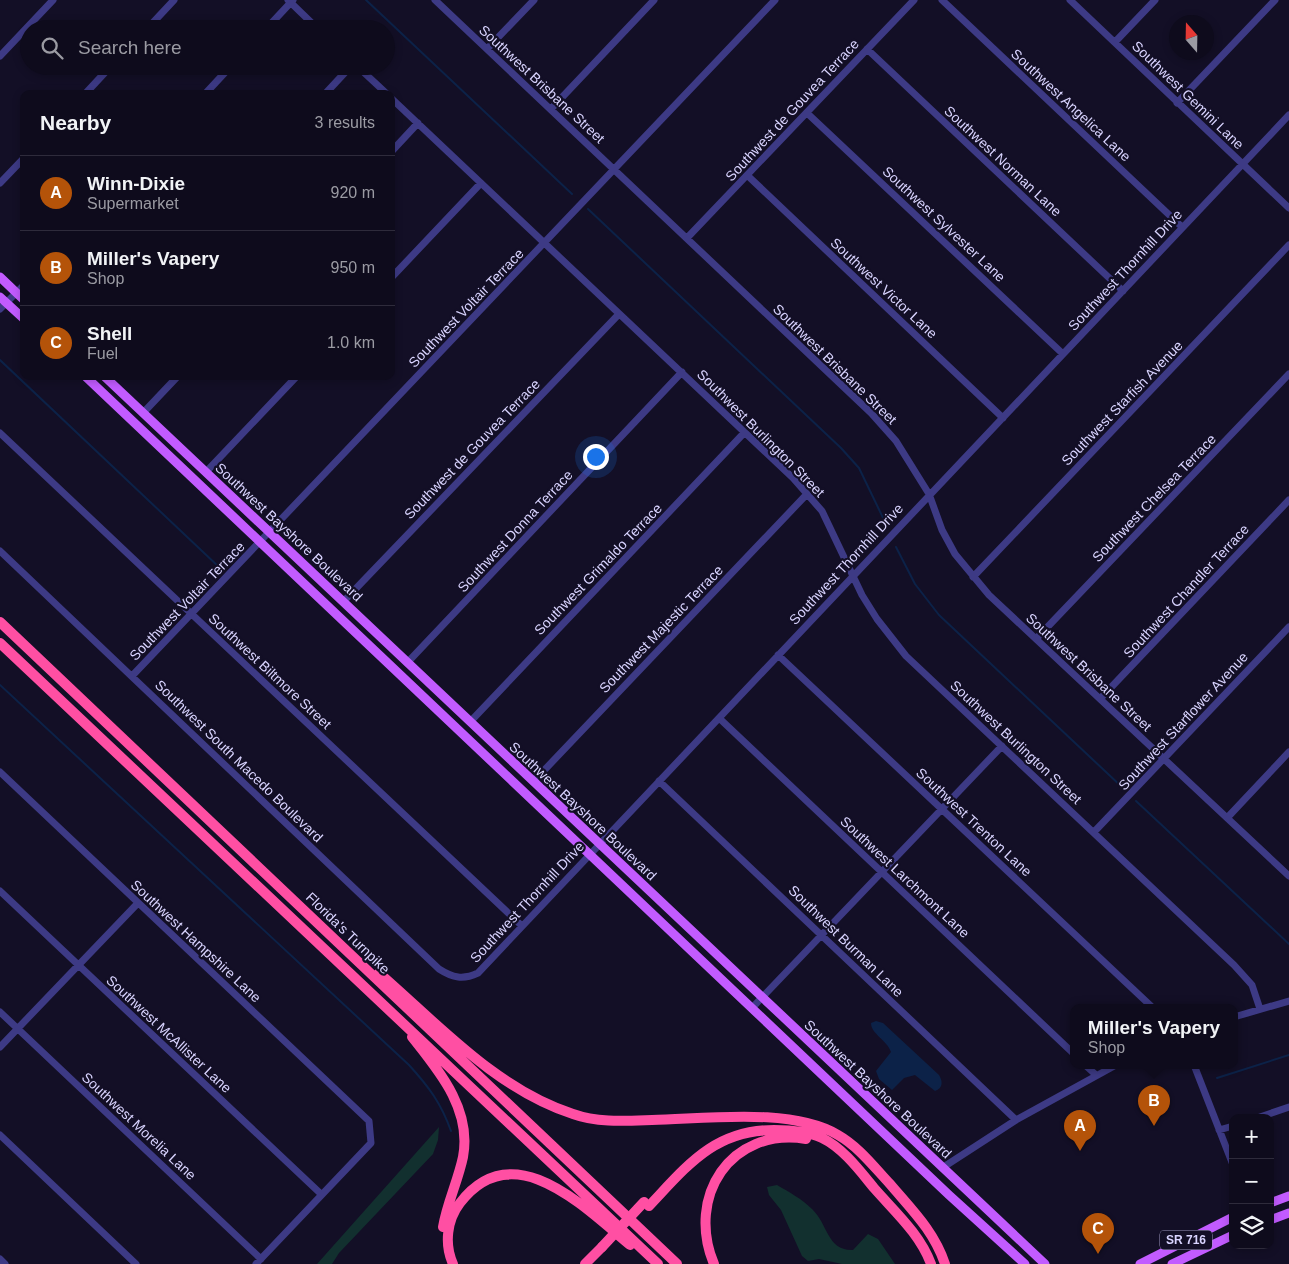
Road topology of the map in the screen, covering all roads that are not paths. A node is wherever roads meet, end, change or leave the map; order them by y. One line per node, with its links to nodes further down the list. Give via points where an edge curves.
1 (53, 0): 13 (street)
2 (174, 0): 14 (street)
3 (435, 0): 19 (street, Southwest Brisbane Street)
4 (534, 0): 19 (street)
5 (654, 0): 32 (street)
6 (775, 0): 39 (street, Southwest Voltair Terrace)
7 (914, 0): 20 (street, Southwest de Gouvea Terrace)
8 (942, 0): 44 (street, Southwest Angelica Lane)
9 (1070, 0): 18 (street, Southwest Gemini Lane)
10 (1155, 0): 18 (street)
11 (1275, 0): 31 (street)
12 (291, 1): 15 (street); 16 (street)
13 (34, 20)
14 (155, 20)
15 (274, 20)
16 (309, 20)
17 (20, 35): 21 (street)
18 (1115, 42): 31 (street, Southwest Gemini Lane)
19 (487, 49): 32 (street, Southwest Brisbane Street)
20 (867, 49): 33 (street, Southwest de Gouvea Terrace); 51 (street, Southwest Norman Lane)
21 (0, 56)
22 (103, 75): 26 (street)
23 (223, 75): 27 (street)
24 (343, 75): 28 (street)
25 (367, 75): 29 (street)
26 (89, 90)
27 (209, 90)
28 (329, 90)
29 (383, 90)
30 (395, 102): 35 (street, Southwest Burlington Street)
31 (1177, 103): 38 (street, Southwest Gemini Lane)
32 (551, 109): 39 (street, Southwest Brisbane Street)
33 (807, 113): 40 (street, Southwest de Gouvea Terrace); 57 (street, Southwest Sylvester Lane)
34 (1289, 115): 38 (street, Southwest Thornhill Drive)
35 (418, 123): 36 (street); 42 (street, Southwest Burlington Street)
36 (395, 148)
37 (20, 162): 41 (street)
38 (1243, 164): 43 (street, Southwest Gemini Lane); 44 (street, Southwest Thornhill Drive)
39 (614, 170): 45 (street, Southwest Brisbane Street); 46 (street, Southwest Voltair Terrace)
40 (748, 176): 45 (street, Southwest de Gouvea Terrace); 66 (street, Southwest Victor Lane)
41 (0, 183)
42 (481, 183): 46 (street, Southwest Burlington Street); 48 (street)
43 (1289, 208)
44 (1182, 228): 51 (street, Southwest Thornhill Drive)
45 (687, 238): 73 (street, Southwest Brisbane Street, via 871,414 896,442)
46 (544, 243): 55 (street, Southwest Burlington Street); 75 (street, Southwest Voltair Terrace)
47 (1289, 245): 79 (street, Southwest Starfish Avenue)
48 (395, 274)
49 (0, 277): 52 (main road)
50 (20, 289): 52 (street)
51 (1123, 291): 57 (street, Southwest Thornhill Drive)
52 (16, 293): 53 (main road); 54 (street)
53 (20, 296)
54 (2, 303): 56 (main road)
55 (619, 314): 58 (street, Southwest Burlington Street); 80 (street, Southwest de Gouvea Terrace)
56 (20, 316)
57 (1063, 354): 66 (street, Southwest Thornhill Drive)
58 (682, 372): 69 (street, Southwest Burlington Street); 87 (street, Southwest Donna Terrace)
59 (1289, 374): 84 (street, Southwest Chelsea Terrace)
60 (89, 380): 67 (main road, Southwest Bayshore Boulevard)
61 (95, 380): 65 (main road, via 125,409)
62 (108, 380): 65 (main road, Southwest Bayshore Boulevard)
63 (174, 380): 65 (street)
64 (294, 380): 71 (street)
65 (143, 413): 70 (main road, Southwest Bayshore Boulevard)
66 (1003, 418): 73 (street, Southwest Thornhill Drive)
67 (138, 427): 70 (main road, via 148,424 187,461); 76 (main road, Southwest Bayshore Boulevard)
68 (0, 433): 81 (street, Southwest Biltmore Street)
69 (744, 433): 72 (street, Southwest Burlington Street); 92 (street, Southwest Grimaldo Terrace)
70 (195, 462): 71 (main road, Southwest Bayshore Boulevard)
71 (206, 472): 75 (main road, Southwest Bayshore Boulevard)
72 (807, 494): 78 (street, Southwest Burlington Street, via 822,511); 100 (street, Southwest Majestic Terrace)
73 (929, 494): 78 (street, Southwest Thornhill Drive); 79 (street, Southwest Brisbane Street, via 942,530)
74 (1289, 500): 90 (street, Southwest Chandler Terrace)
75 (270, 533): 76 (street, Southwest Voltair Terrace); 80 (main road, Southwest Bayshore Boulevard)
76 (260, 542): 81 (street, Southwest Voltair Terrace); 89 (main road, Southwest Bayshore Boulevard)
77 (0, 551): 88 (street, Southwest South Macedo Boulevard)
78 (853, 576): 86 (street, Southwest Thornhill Drive); 94 (street, Southwest Burlington Street, via 877,620 906,656)
79 (973, 577): 84 (street, Southwest Brisbane Street)
80 (343, 602): 87 (main road, Southwest Bayshore Boulevard)
81 (192, 614): 88 (street, Southwest Voltair Terrace); 110 (street, Southwest Biltmore Street)
82 (0, 622): 111 (highway, Florida's Turnpike)
83 (1289, 627): 96 (street, Southwest Starflower Avenue)
84 (1036, 639): 90 (street, Southwest Brisbane Street)
85 (0, 643): 122 (highway, Florida's Turnpike)
86 (778, 654): 91 (street, Southwest Thornhill Drive); 101 (street, Southwest Trenton Lane)
87 (407, 662): 92 (main road, Southwest Bayshore Boulevard)
88 (132, 676): 114 (street, Southwest South Macedo Boulevard, via 439,968 451,976)
89 (415, 689): 92 (main road, via 424,690 454,720); 93 (main road, Southwest Bayshore Boulevard)
90 (1100, 699): 96 (street, Southwest Brisbane Street)
91 (719, 718): 99 (street, Southwest Thornhill Drive); 106 (street, Southwest Larchmont Lane)
92 (470, 722): 97 (main road, Southwest Bayshore Boulevard)
93 (475, 746): 97 (main road, via 487,744 514,770); 105 (main road, Southwest Bayshore Boulevard)
94 (1002, 746): 101 (street); 103 (street, Southwest Burlington Street)
95 (1289, 752): 102 (street)
96 (1164, 760): 102 (street, Southwest Brisbane Street); 103 (street, Southwest Starflower Avenue)
97 (521, 770): 100 (main road, Southwest Bayshore Boulevard)
98 (0, 772): 109 (street, Southwest Hampshire Lane)
99 (659, 781): 104 (street, Southwest Thornhill Drive); 112 (street, Southwest Burman Lane)
100 (533, 782): 104 (main road, Southwest Bayshore Boulevard)
101 (942, 809): 106 (street); 117 (street, Southwest Trenton Lane)
102 (1227, 818): 107 (street, Southwest Brisbane Street)
103 (1094, 832): 119 (street, Southwest Burlington Street, via 1252,984)
104 (599, 844): 105 (street, Southwest Thornhill Drive); 115 (main road, Southwest Bayshore Boulevard)
105 (589, 855): 110 (street, Southwest Thornhill Drive); 118 (main road, Southwest Bayshore Boulevard)
106 (882, 872): 112 (street); 125 (street, Southwest Larchmont Lane)
107 (1289, 876)
108 (0, 891): 113 (street, Southwest McAllister Lane)
109 (138, 903): 113 (street); 142 (street, Southwest Hampshire Lane, via 369,1121 371,1143)
110 (522, 926): 114 (street, Southwest Thornhill Drive, via 478,973)
111 (333, 936): 132 (highway, via 365,960 486,1068 528,1096 551,1106 574,1115 609,1121); 162 (highway, Florida's Turnpike)
112 (822, 936): 115 (street); 133 (street, Southwest Burman Lane)
113 (78, 964): 123 (street); 142 (street, Southwest McAllister Lane)
114 (466, 978)
115 (761, 998): 118 (street); 140 (main road, Southwest Bayshore Boulevard)
116 (1289, 1001): 119 (street)
117 (1149, 1004)
118 (752, 1008): 137 (main road, Southwest Bayshore Boulevard)
119 (1260, 1009): 121 (street)
120 (0, 1012): 123 (street, Southwest Morelia Lane)
121 (1238, 1016)
122 (397, 1018): 156 (highway, via 445,1080 460,1113 463,1155 444,1221 442,1241); 161 (highway, Florida's Turnpike)
123 (18, 1028): 124 (street); 153 (street, Southwest Morelia Lane)
124 (0, 1047)
125 (1070, 1050)
126 (1089, 1069): 129 (street)
127 (1107, 1069): 129 (street)
128 (1196, 1069): 135 (street)
129 (1095, 1074): 133 (street)
130 (1289, 1108): 131 (street)
131 (1270, 1114)
132 (789, 1119): 145 (highway, via 736,1128 705,1142 688,1156); 165 (highway, via 837,1134 859,1151 930,1230)
133 (1016, 1120): 140 (street)
134 (1229, 1127): 135 (street)
135 (1220, 1130): 139 (street)
136 (0, 1135): 155 (street)
137 (886, 1135): 140 (main road, via 894,1137 926,1167); 141 (main road, Southwest Bayshore Boulevard)
138 (834, 1147): 145 (highway, via 824,1138 798,1131 756,1130 738,1134 694,1159); 163 (highway, via 812,1140 781,1138 755,1144 728,1162 706,1201 704,1232); 164 (highway, via 848,1158 916,1235)
139 (1231, 1159)
140 (942, 1168): 146 (main road, Southwest Bayshore Boulevard)
141 (936, 1182): 146 (main road, via 948,1181); 166 (main road, Southwest Bayshore Boulevard)
142 (321, 1194): 153 (street)
143 (1289, 1196): 144 (main road)
144 (1274, 1202)
145 (646, 1204): 151 (highway, bridge)
146 (981, 1204): 167 (main road, Southwest Bayshore Boulevard)
147 (1289, 1213): 149 (main road)
148 (1229, 1219): 168 (main road, SR 716)
149 (1274, 1219)
150 (1229, 1237): 169 (main road, SR 716)
151 (604, 1250): 158 (highway); 159 (highway)
152 (0, 1259): 154 (street)
153 (259, 1262)
154 (5, 1264)
155 (136, 1264)
156 (446, 1264)
157 (453, 1264): 160 (highway, via 448,1237 458,1206 483,1182 506,1174 520,1174 547,1182)
158 (585, 1264)
159 (595, 1264)
160 (652, 1264)
161 (658, 1264)
162 (677, 1264)
163 (714, 1264)
164 (931, 1264)
165 (945, 1264)
166 (1025, 1264)
167 (1045, 1264)
168 (1140, 1264)
169 (1172, 1264)

